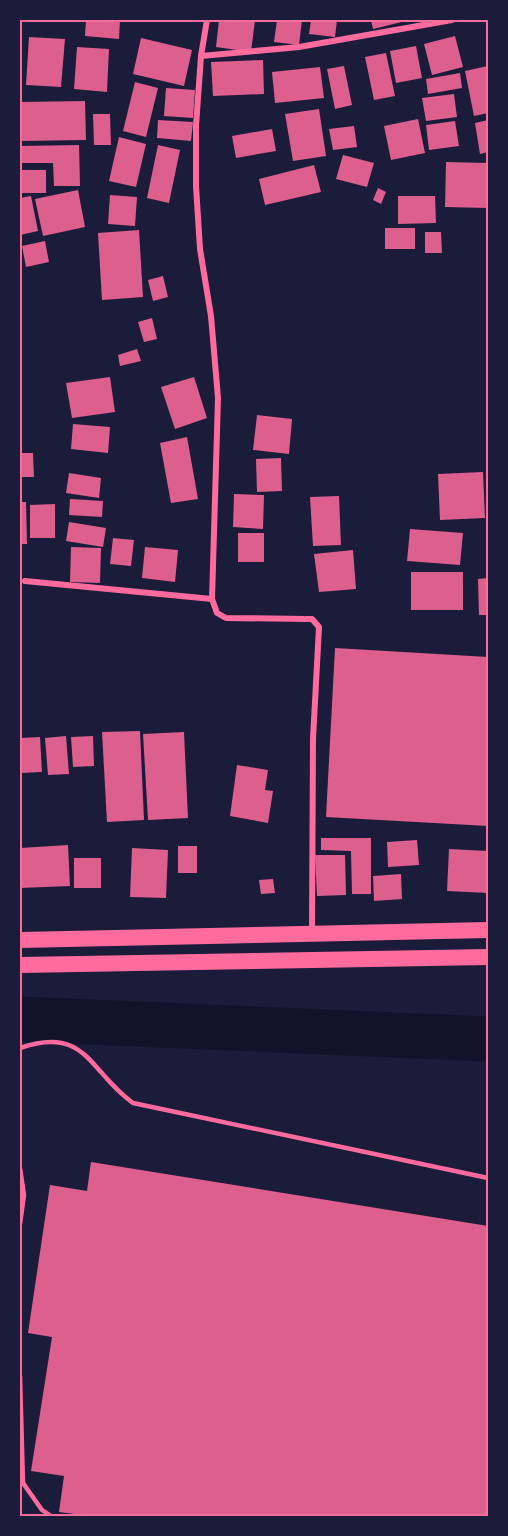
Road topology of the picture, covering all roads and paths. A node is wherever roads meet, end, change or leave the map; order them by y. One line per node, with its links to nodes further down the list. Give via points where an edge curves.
1 (207, 20): 3 (street)
2 (452, 20): 3 (street, via 298,47)
3 (201, 56): 5 (street, via 196,186 218,398)
4 (25, 581): 5 (street)
5 (212, 599): 7 (street, via 215,610 226,618 312,619 319,627 313,739)
6 (489, 930): 7 (highway)
7 (312, 933): 8 (highway)
8 (20, 940)
9 (489, 957): 10 (highway)
10 (20, 965)
11 (20, 1048): 13 (lane, via 47,1043 74,1046 133,1103)
12 (20, 1168): 14 (lane, via 24,1195)
13 (489, 1178)
14 (20, 1224)
15 (20, 1376): 16 (lane, via 23,1482 42,1510)
16 (51, 1516)

